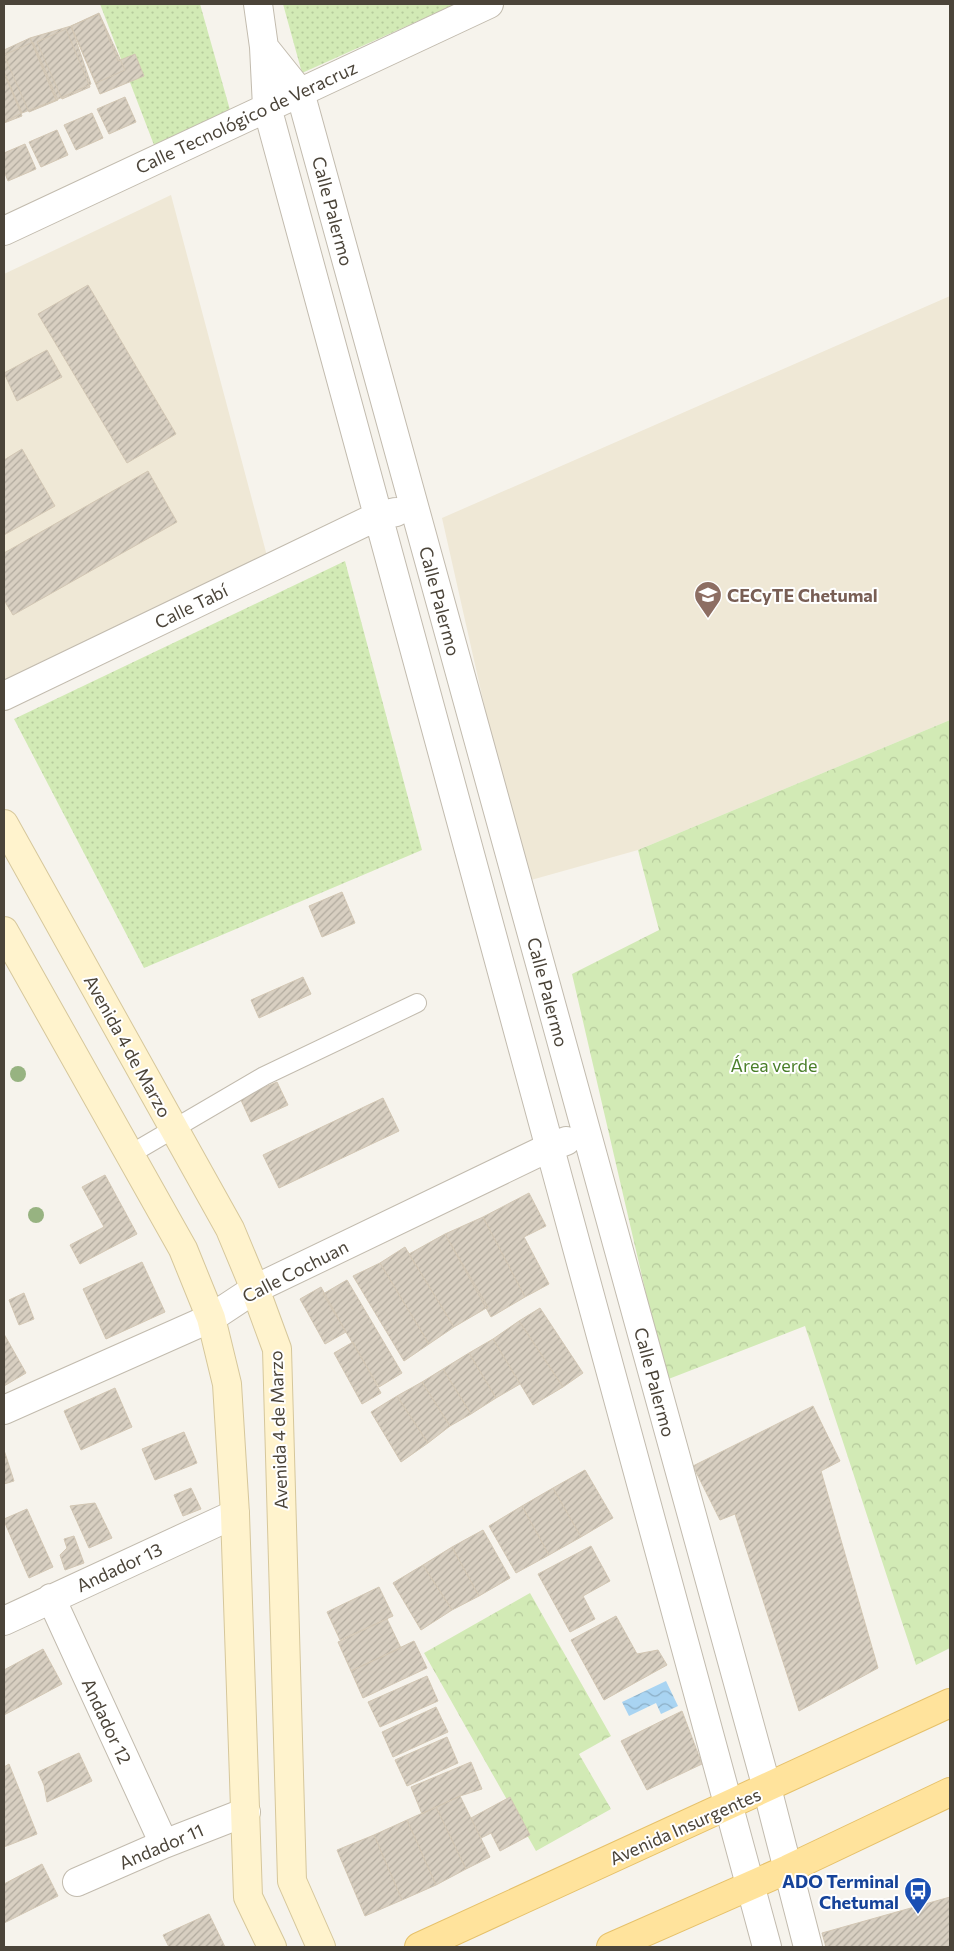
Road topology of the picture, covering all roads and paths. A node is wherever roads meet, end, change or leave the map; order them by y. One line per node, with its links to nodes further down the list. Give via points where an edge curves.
1 (258, 4): 3 (street, Calle Palermo)
2 (488, 4): 4 (street, Calle Tecnológico de Veracruz)
3 (264, 48): 4 (street, Calle Palermo); 5 (street, Calle Palermo)
4 (300, 92): 5 (street, Calle Tecnológico de Veracruz); 7 (street, Calle Palermo)
5 (267, 107): 6 (street, Calle Tecnológico de Veracruz); 8 (street, Calle Palermo)
6 (4, 230)
7 (414, 508): 8 (street, Calle Tabí); 14 (street, Calle Palermo)
8 (378, 516): 9 (street, Calle Tabí); 15 (street, Calle Palermo)
9 (4, 696)
10 (4, 824): 13 (street, Avenida 4 de Marzo)
11 (4, 931): 16 (street)
12 (417, 1003): 13 (lane, via 264,1076)
13 (174, 1129): 16 (lane); 17 (street, Avenida 4 de Marzo, via 230,1229)
14 (586, 1133): 15 (street, Calle Cochuan); 24 (street, Calle Palermo)
15 (550, 1147): 17 (street, Calle Cochuan); 26 (street, Calle Palermo)
16 (129, 1154): 18 (street, via 182,1249)
17 (256, 1289): 18 (street, Calle Cochuan); 33 (street, Avenida 4 de Marzo, via 277,1349 292,1881)
18 (211, 1318): 19 (street, Calle Cochuan); 20 (street, via 227,1384)
19 (4, 1410)
20 (235, 1514): 21 (street, Andador 13); 27 (street)
21 (50, 1598): 22 (street, Andador 13); 28 (street, Andador 12)
22 (4, 1621)
23 (950, 1703): 24 (main road, Avenida Insurgentes)
24 (767, 1788): 26 (main road, Avenida Insurgentes); 29 (street, Calle Palermo)
25 (950, 1792): 29 (main road)
26 (730, 1805): 31 (street, Calle Palermo); 34 (main road, Avenida Insurgentes)
27 (246, 1812): 28 (street, Andador 11); 32 (street, via 248,1897)
28 (164, 1844): 30 (street, Andador 11)
29 (788, 1869): 31 (main road); 37 (street, Calle Palermo)
30 (77, 1882)
31 (750, 1884): 35 (main road); 36 (street, Calle Palermo)
32 (272, 1947)
33 (321, 1947)
34 (419, 1947)
35 (611, 1947)
36 (767, 1947)
37 (808, 1947)

